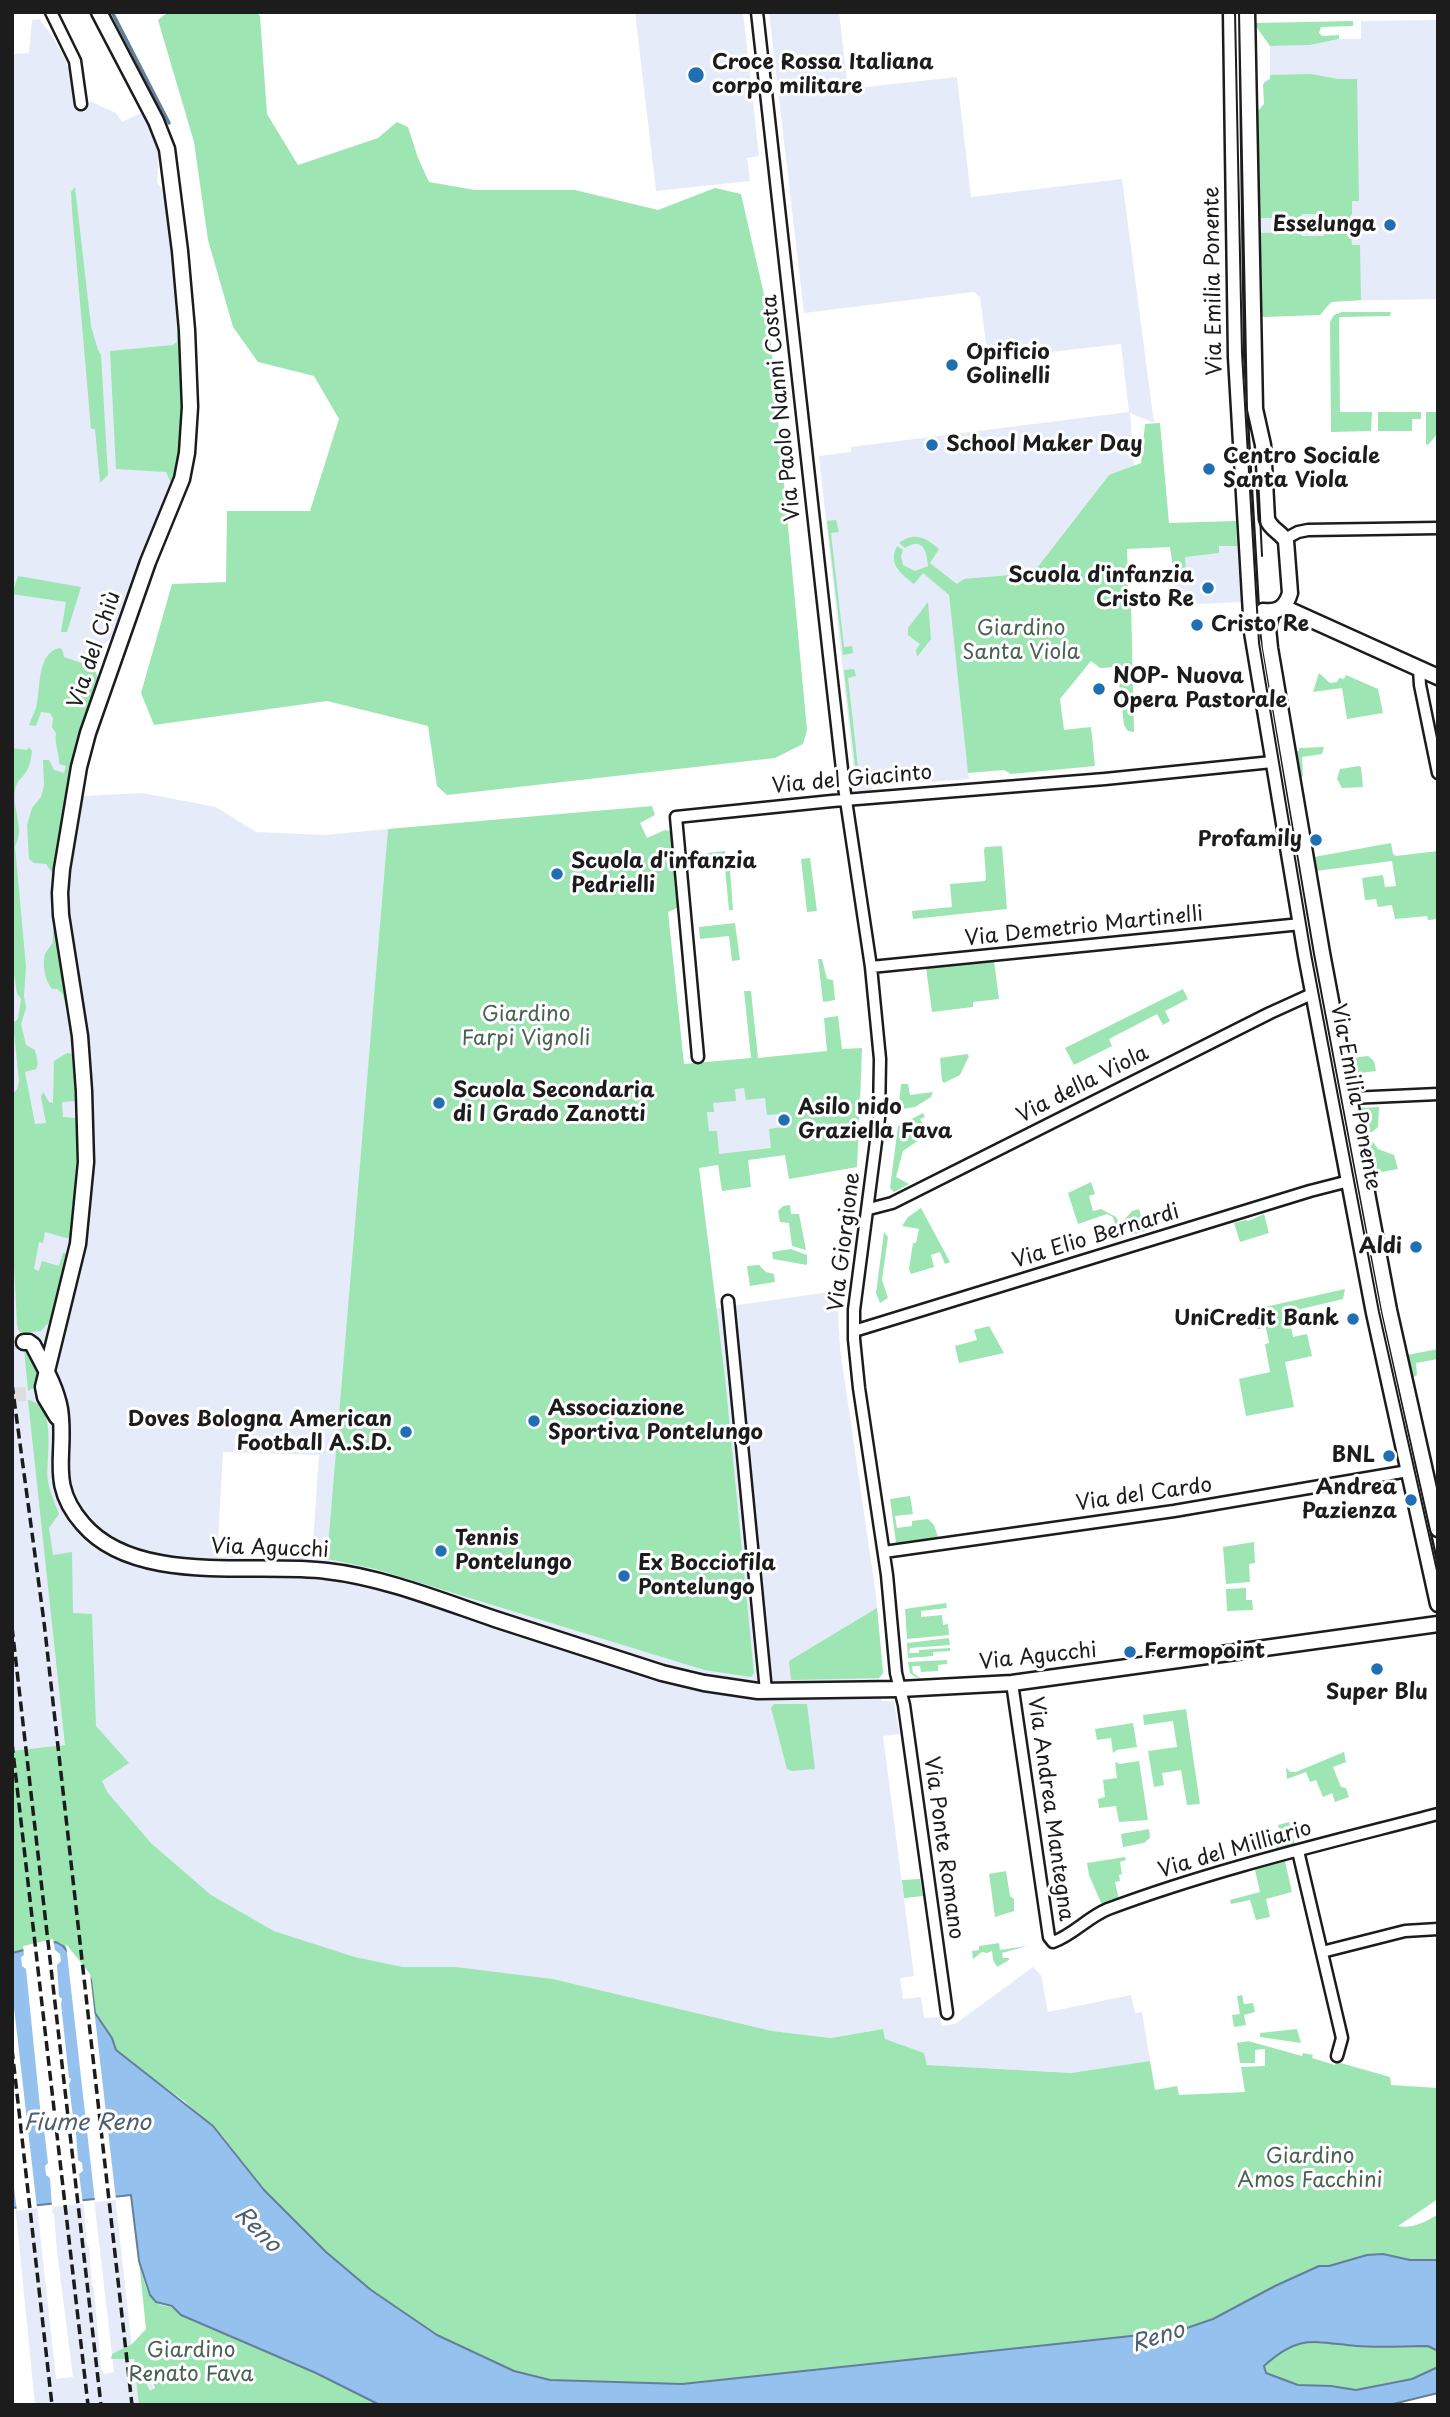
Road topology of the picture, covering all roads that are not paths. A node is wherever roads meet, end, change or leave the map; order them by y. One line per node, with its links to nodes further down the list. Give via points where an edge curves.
1 (51, 12): 6 (street, via 75,61)
2 (99, 12): 26 (street, Via del Chiù, via 167,149 180,251 190,407 182,479 88,733 62,869 61,915 80,1036 86,1162 78,1244)
3 (757, 12): 16 (street, Via Paolo Nanni Costa)
4 (1231, 12): 9 (street, Via Emilia Ponente, via 1236,357)
5 (1247, 12): 8 (street, Via Emilia Ponente, via 1255,409 1263,445 1268,519)
6 (81, 104)
7 (1438, 528): 8 (street)
8 (1279, 534): 9 (street, via 1265,528 1254,532); 11 (street, Via Emilia Ponente, via 1290,593)
9 (1246, 548): 10 (street, Via Emilia Ponente)
10 (1249, 595): 11 (street, via 1258,609); 14 (street, Via Emilia Ponente)
11 (1277, 609): 12 (street); 22 (street, Via Emilia Ponente, via 1268,622 1284,740)
12 (1419, 669): 13 (street); 15 (street)
13 (1438, 677)
14 (1272, 762): 16 (street, Via del Giacinto); 17 (street, Via Emilia Ponente)
15 (1438, 773)
16 (846, 799): 18 (street, Via Giorgione); 20 (street, Via del Giacinto, via 676,817)
17 (1301, 924): 18 (street, Via Demetrio Martinelli); 19 (street, Via Emilia Ponente)
18 (871, 967): 24 (street, Via Giorgione, via 881,1073)
19 (1314, 993): 23 (street, Via Emilia Ponente); 24 (street, Via della Viola, via 892,1203)
20 (698, 1057)
21 (1438, 1094): 22 (street)
22 (1350, 1098): 33 (street, Via Emilia Ponente, via 1401,1368)
23 (1349, 1181): 27 (street, Via Elio Bernardi); 32 (street, Via Emilia Ponente)
24 (869, 1209): 27 (street, Via Giorgione)
25 (728, 1301): 39 (street)
26 (58, 1319): 28 (street, Via del Chiù); 28 (street, Via Agucchi, via 47,1336 27,1342)
27 (854, 1331): 34 (street, Via Giorgione)
28 (47, 1372): 30 (street); 31 (street, Via Agucchi)
29 (28, 1394): 30 (street)
30 (44, 1397): 31 (street)
31 (61, 1424): 39 (street, Via Agucchi, via 59,1473 66,1499 85,1527 116,1550 207,1568 338,1573 458,1606 662,1673)
32 (1409, 1471): 34 (street, Via del Cardo, via 1174,1511); 35 (street, Via Emilia Ponente)
33 (1438, 1530)
34 (884, 1552): 38 (street, Via Giorgione)
35 (1438, 1604)
36 (1438, 1623): 37 (street, Via Agucchi)
37 (1012, 1683): 38 (street, Via Agucchi); 43 (street, Via Andrea Mantegna)
38 (900, 1689): 39 (street, Via Agucchi); 45 (street, Via Ponte Romano)
39 (766, 1691)
40 (1438, 1814): 41 (street, Via del Milliario)
41 (1298, 1851): 43 (street, Via del Milliario, via 1104,1911); 44 (street)
42 (1438, 1929): 44 (street, via 1405,1931)
43 (1051, 1941)
44 (1322, 1952): 46 (street, via 1342,2038)
45 (947, 2013)
46 (1337, 2056)

